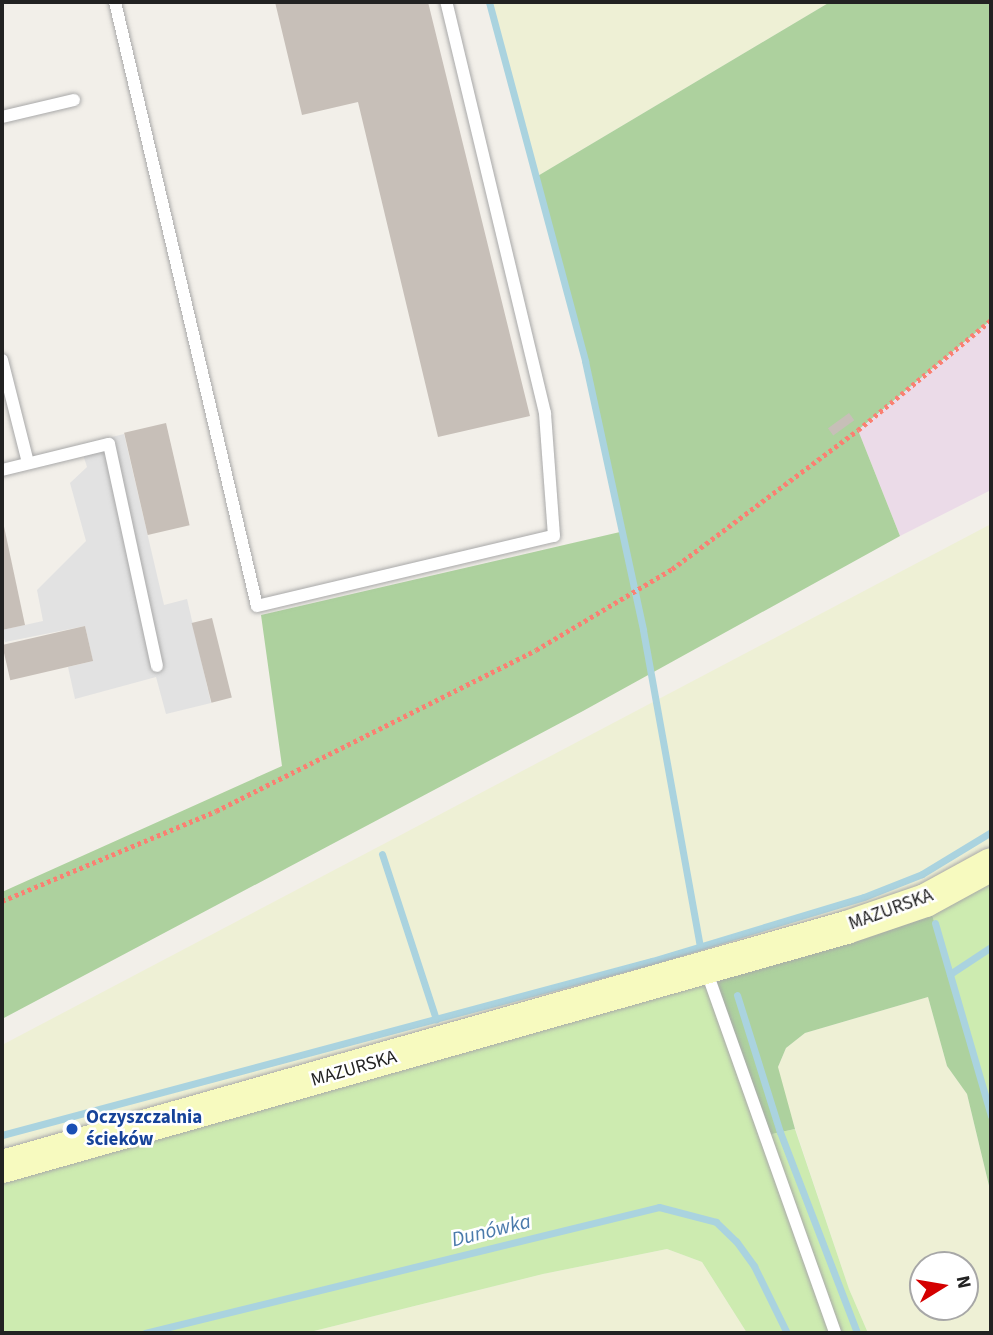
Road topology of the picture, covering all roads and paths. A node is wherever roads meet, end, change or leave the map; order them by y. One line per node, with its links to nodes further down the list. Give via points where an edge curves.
1 (115, 2): 2 (lane, via 257,606 554,536 545,413)
2 (446, 2)
3 (74, 100): 4 (lane)
4 (2, 117)
5 (991, 320): 11 (path, via 868,422 672,569 536,650 216,811)
6 (2, 360): 7 (lane)
7 (29, 463): 8 (lane); 9 (lane, via 109,444)
8 (2, 470)
9 (156, 666)
10 (991, 864): 12 (main road, MAZURSKA, via 897,910)
11 (2, 901)
12 (705, 966): 13 (main road, MAZURSKA); 14 (lane)
13 (2, 1167)
14 (835, 1333)

